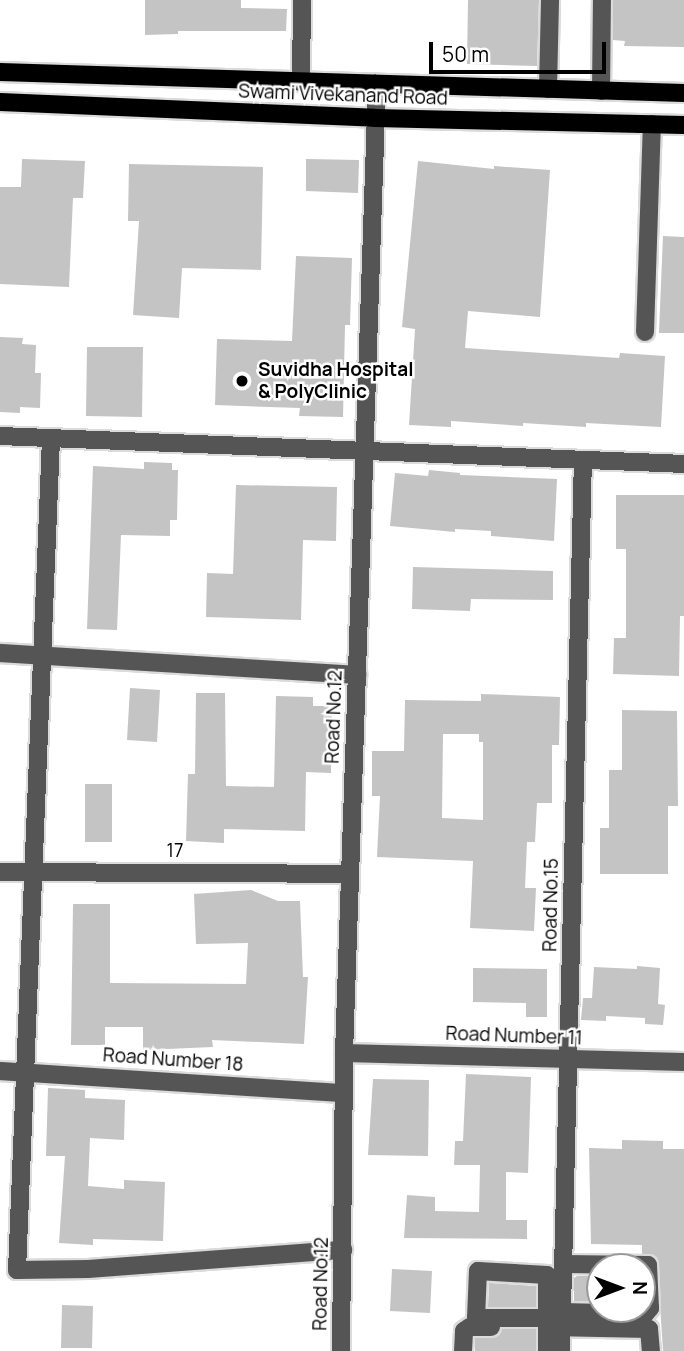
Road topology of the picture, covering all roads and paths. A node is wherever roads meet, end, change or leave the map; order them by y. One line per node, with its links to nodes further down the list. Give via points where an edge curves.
1 (302, 0): 5 (street)
2 (550, 0): 7 (street)
3 (602, 0): 8 (street)
4 (0, 72): 5 (main road, Swami Vivekanand Road)
5 (301, 82): 6 (main road, Swami Vivekanand Road)
6 (377, 84): 7 (main road, Swami Vivekanand Road); 11 (street, Road No.12)
7 (548, 89): 8 (main road, Swami Vivekanand Road)
8 (601, 91): 9 (main road, Swami Vivekanand Road)
9 (684, 93)
10 (0, 102): 11 (main road, Swami Vivekanand Road)
11 (375, 118): 12 (main road, Swami Vivekanand Road); 17 (street, Road No.12)
12 (652, 124): 13 (main road, Swami Vivekanand Road); 14 (street)
13 (684, 125)
14 (645, 332)
15 (0, 436): 16 (street)
16 (51, 439): 17 (street); 21 (street)
17 (364, 452): 18 (street); 22 (street, Road No.12)
18 (583, 460): 19 (street); 27 (street, Road No.15)
19 (684, 464)
20 (0, 653): 21 (street)
21 (42, 658): 22 (street); 24 (street)
22 (357, 675): 25 (street, Road No.12)
23 (0, 872): 24 (street, 17)
24 (33, 872): 25 (street, 17); 30 (street)
25 (350, 874): 26 (street, Road No.12)
26 (344, 1052): 27 (street, Road Number 11); 31 (street, Road No.12)
27 (568, 1058): 28 (street, Road Number 11); 33 (street, Road No.15)
28 (684, 1062)
29 (0, 1071): 30 (street, Road Number 18)
30 (25, 1071): 31 (street, Road Number 18); 32 (street, via 17,1270)
31 (344, 1093): 32 (street, Road No.12)
32 (343, 1250): 35 (street, Road No.12)
33 (569, 1264): 34 (street, Road No.15); 34 (street, via 648,1265 650,1308 645,1314)
34 (561, 1314): 34 (street, via 545,1320 474,1316 478,1271 547,1275); 36 (street, via 470,1327 464,1331); 37 (street); 38 (street, Road No.15); 39 (street); 40 (street, via 649,1329)
35 (341, 1351)
36 (463, 1351)
37 (547, 1351)
38 (561, 1351)
39 (570, 1351)
40 (651, 1351)

